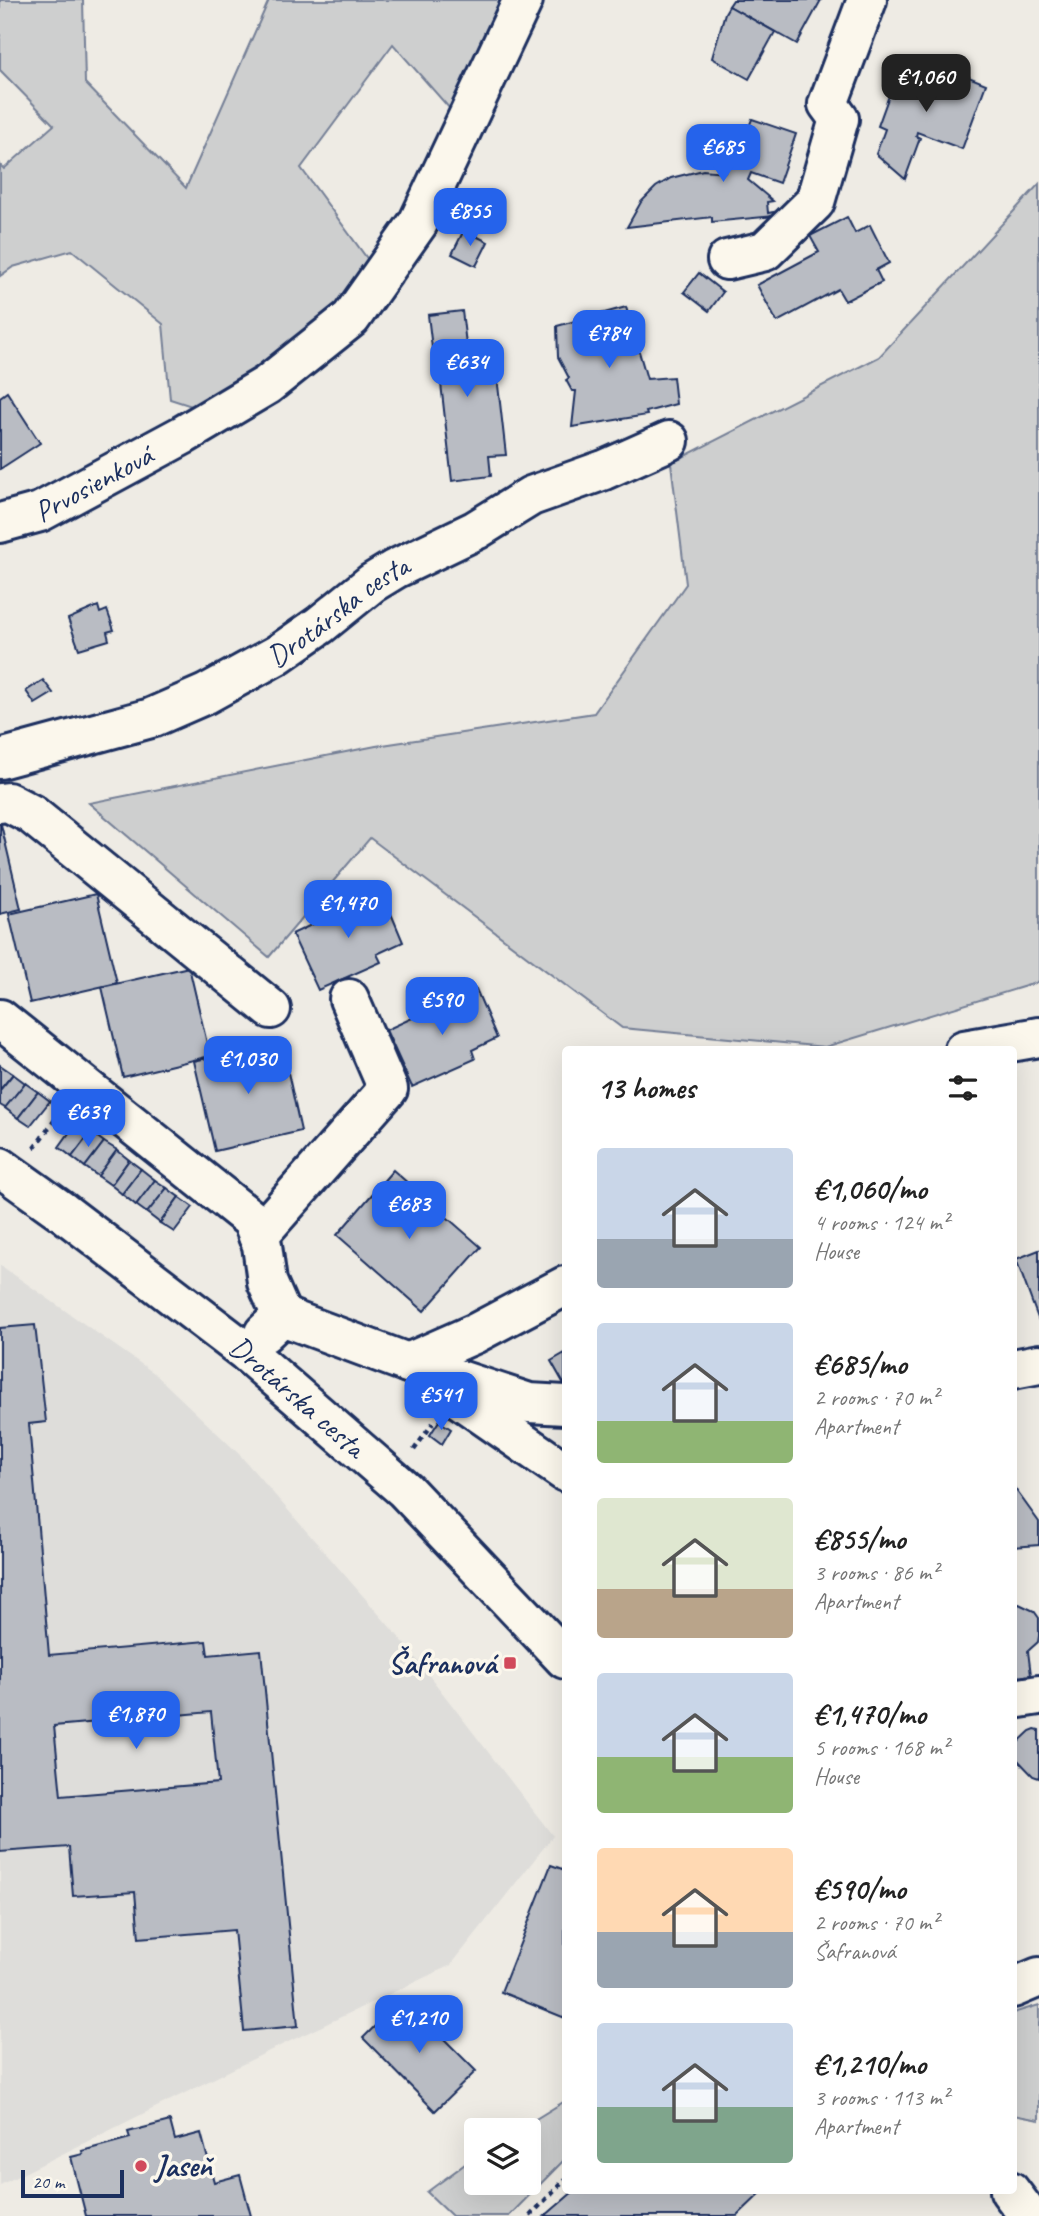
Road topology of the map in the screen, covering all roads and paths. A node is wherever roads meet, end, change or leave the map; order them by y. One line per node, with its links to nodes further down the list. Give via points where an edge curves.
1 (523, 0): 5 (street, Prvosienková, via 418,223 351,318 267,385 183,435 40,512)
2 (867, 0): 3 (street, via 828,104 839,119 815,202 765,251)
3 (727, 260)
4 (669, 441): 6 (street, Drotárska cesta, via 531,496 476,530 395,569 277,655 206,694 151,719)
5 (0, 523)
6 (0, 759)
7 (0, 803): 9 (street, via 8,802 32,814)
8 (349, 999): 15 (street, via 388,1089)
9 (271, 1009)
10 (0, 1019): 13 (street)
11 (1039, 1037): 12 (street)
12 (987, 1046)
13 (82, 1084): 14 (path); 15 (street, via 252,1220)
14 (15, 1161): 18 (street, Drotárska cesta)
15 (258, 1236): 17 (street, via 267,1282)
16 (562, 1288): 19 (street)
17 (282, 1316): 18 (street); 19 (street)
18 (245, 1351): 26 (street, Drotárska cesta, via 405,1490)
19 (408, 1363): 22 (street); 23 (street, via 528,1402)
20 (1039, 1364): 21 (street)
21 (1017, 1368)
22 (454, 1395): 24 (path); 25 (street)
23 (562, 1405)
24 (413, 1451)
25 (562, 1470)
26 (562, 1656)
27 (1039, 1695): 28 (street)
28 (1017, 1698)
29 (1039, 1977): 30 (street)
30 (1017, 1986)
31 (562, 2182): 33 (path)
32 (1012, 2194): 34 (street)
33 (530, 2216)
34 (1029, 2216)

